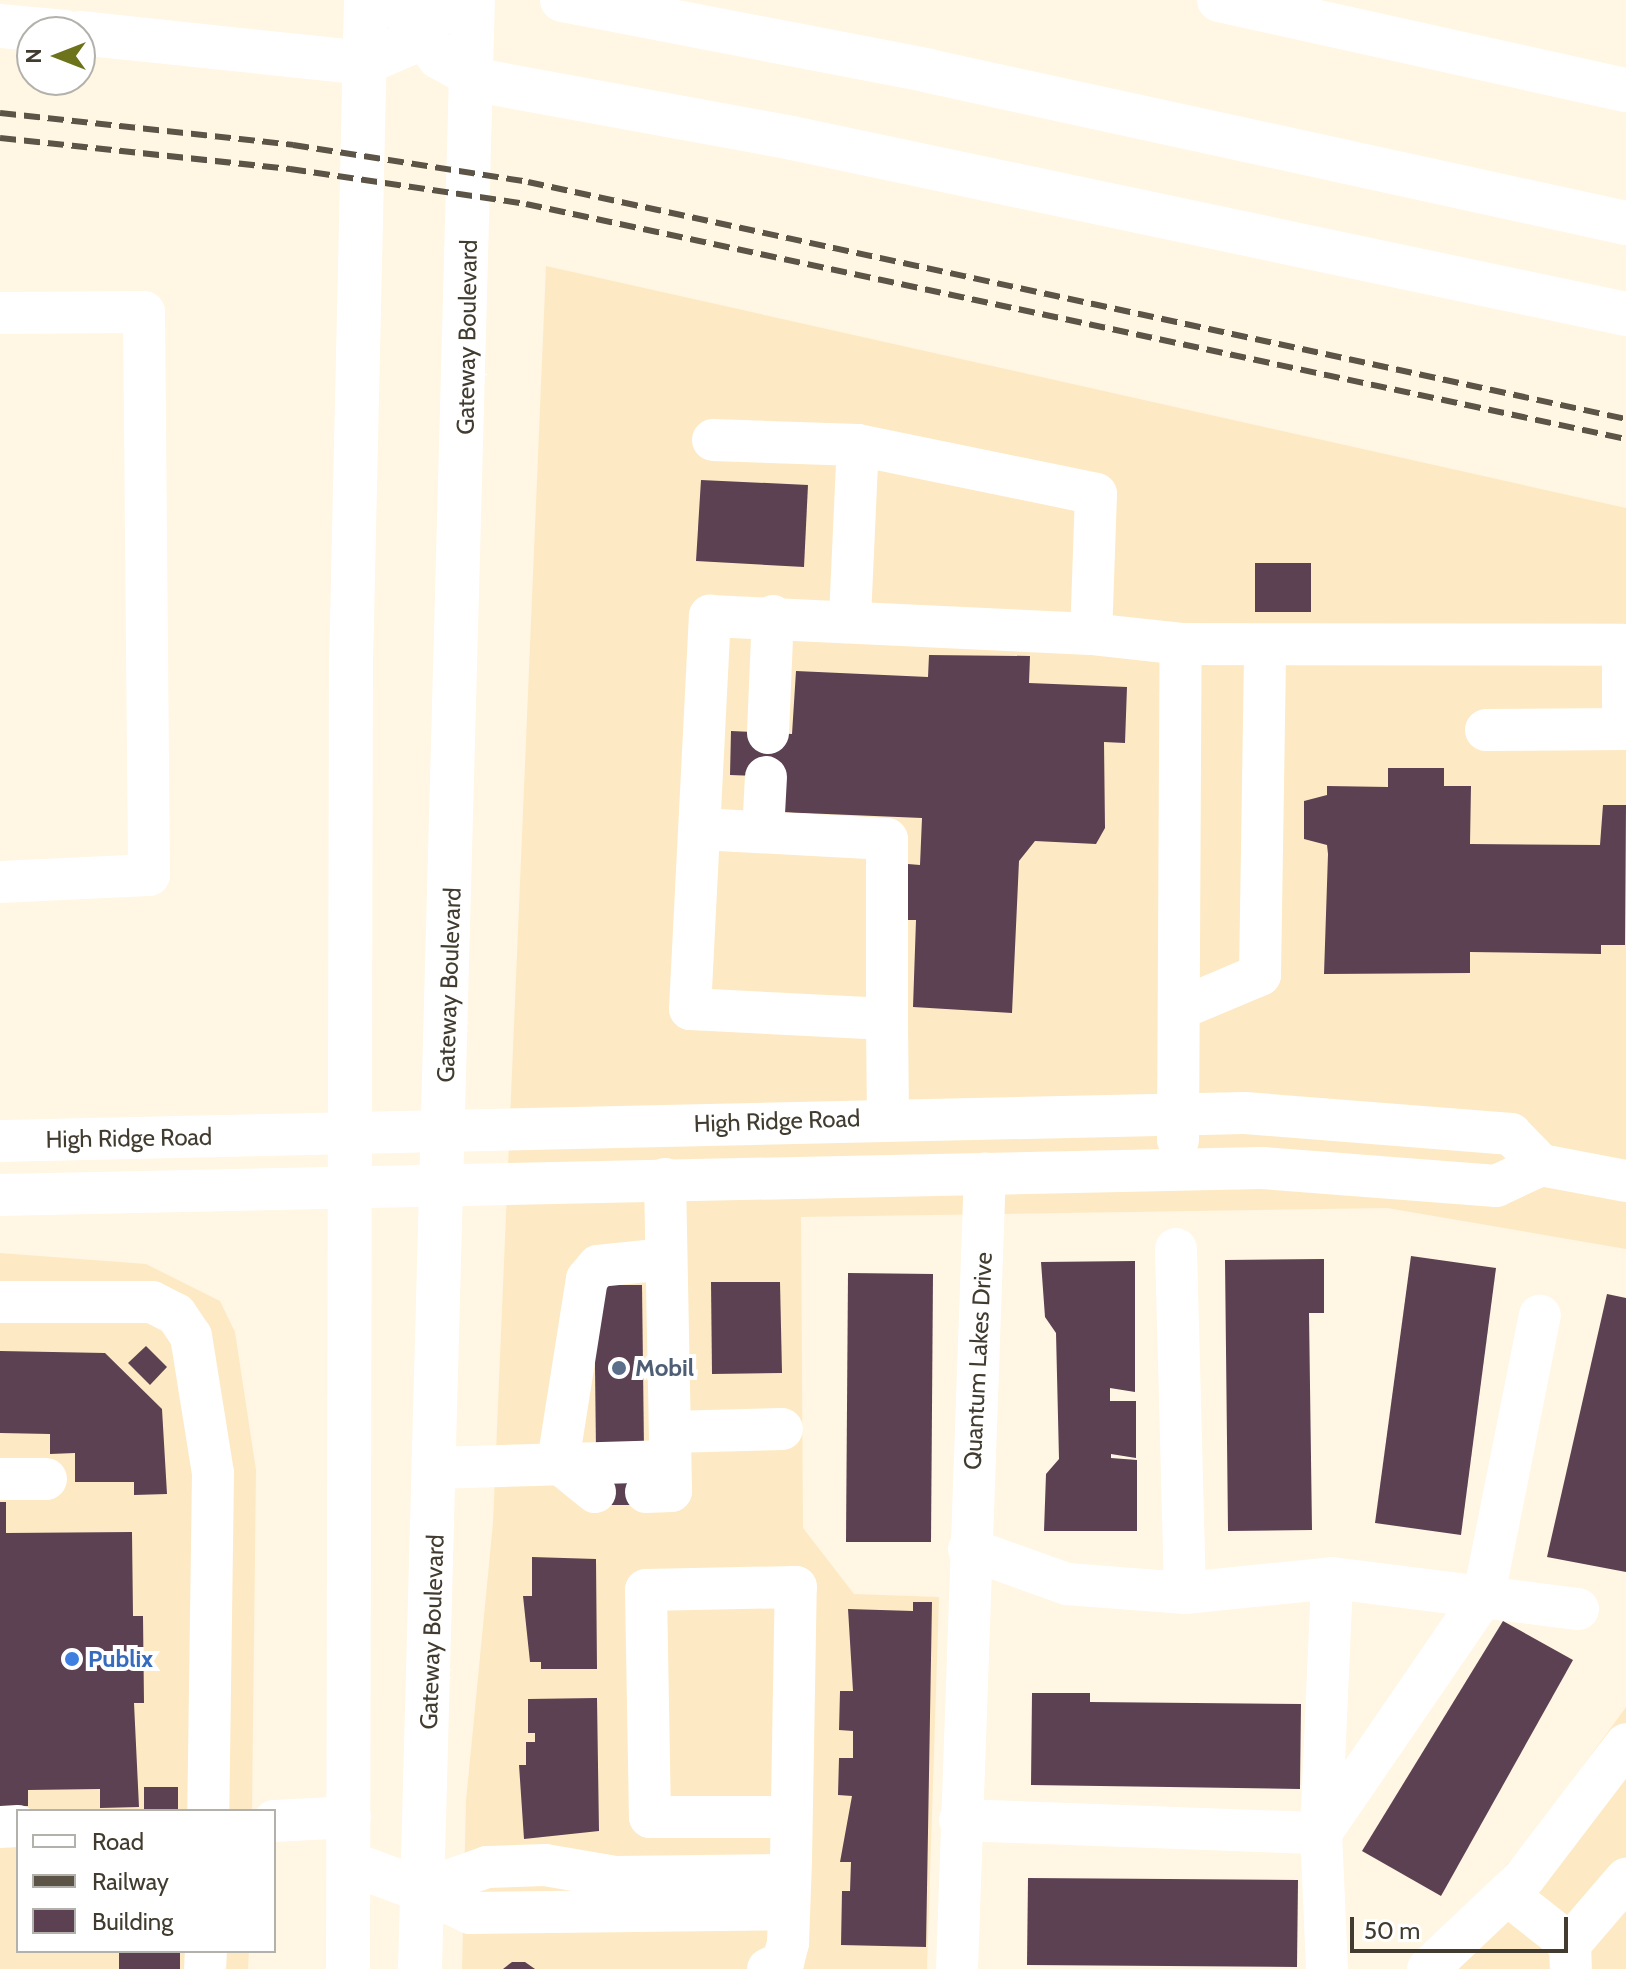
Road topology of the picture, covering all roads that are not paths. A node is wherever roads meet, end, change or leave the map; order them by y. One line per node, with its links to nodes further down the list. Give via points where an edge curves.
1 (366, 0): 9 (main road)
2 (394, 0): 7 (main road)
3 (452, 0): 7 (main road)
4 (473, 0): 10 (main road, Gateway Boulevard)
5 (562, 0): 12 (main road, via 929,71)
6 (1219, 0): 11 (main road)
7 (419, 34): 9 (main road, via 387,57); 10 (main road)
8 (96, 35): 9 (main road)
9 (350, 63): 34 (main road, via 361,300 351,665)
10 (471, 78): 14 (main road); 33 (main road, Gateway Boulevard)
11 (1626, 90)
12 (1626, 223)
13 (0, 313): 28 (street, via 144,312 149,875)
14 (1626, 314)
15 (713, 440): 16 (street)
16 (858, 445): 18 (street); 19 (street, via 1096,494)
17 (773, 616): 18 (street); 24 (street); 26 (street, via 710,616)
18 (850, 618): 19 (street)
19 (1091, 634): 20 (street)
20 (1181, 644): 21 (street); 29 (street)
21 (1265, 647): 22 (street, via 1623,645); 29 (street, via 1260,975)
22 (1625, 729): 23 (street)
23 (1486, 730)
24 (768, 733)
25 (766, 777): 27 (street)
26 (701, 829): 27 (street); 30 (street, via 690,1009)
27 (763, 832): 30 (street, via 887,839)
28 (0, 882)
29 (1179, 1009): 31 (street)
30 (887, 1019): 32 (street)
31 (1178, 1113): 32 (street, High Ridge Road); 36 (street, High Ridge Road, via 1362,1117 1511,1134); 37 (street)
32 (888, 1118): 33 (street, High Ridge Road)
33 (444, 1132): 34 (street, High Ridge Road); 41 (main road, Gateway Boulevard)
34 (355, 1134): 35 (street, High Ridge Road); 42 (main road)
35 (0, 1141)
36 (1541, 1165): 37 (street, via 1496,1186 1352,1171); 40 (street)
37 (1177, 1169): 38 (street)
38 (985, 1173): 39 (street); 55 (street, Quantum Lakes Drive)
39 (665, 1179): 41 (street); 45 (street)
40 (1626, 1181)
41 (443, 1187): 42 (street); 51 (main road, Gateway Boulevard)
42 (354, 1188): 43 (street); 62 (main road)
43 (0, 1195)
44 (1176, 1249): 57 (street)
45 (666, 1259): 49 (street, via 598,1266 587,1279); 50 (street)
46 (0, 1302): 61 (street, via 152,1302 176,1314 191,1336 213,1473)
47 (1540, 1316): 58 (street)
48 (782, 1429): 50 (street)
49 (558, 1462): 50 (street); 51 (street); 54 (street)
50 (662, 1462)
51 (436, 1468): 69 (main road, Gateway Boulevard)
52 (0, 1479): 53 (street)
53 (46, 1479)
54 (595, 1492)
55 (969, 1549): 57 (street, via 1067,1584); 64 (street, Quantum Lakes Drive)
56 (1332, 1578): 57 (street); 58 (street); 66 (street)
57 (1185, 1593)
58 (1484, 1595): 59 (street); 66 (street)
59 (1578, 1609)
60 (1626, 1744): 71 (street)
61 (208, 1809)
62 (350, 1817): 65 (street); 67 (main road)
63 (791, 1817): 63 (street, via 650,1817 646,1590 796,1587); 70 (street)
64 (960, 1820): 66 (street); 76 (street, Quantum Lakes Drive)
65 (276, 1821)
66 (1321, 1833): 77 (street)
67 (349, 1863): 69 (main road); 73 (main road)
68 (1626, 1879): 72 (street)
69 (422, 1890): 70 (street, via 470,1868 530,1865); 74 (main road, Gateway Boulevard)
70 (790, 1892): 75 (street, via 783,1962)
71 (1508, 1895): 72 (street); 78 (street)
72 (1570, 1956)
73 (348, 1969)
74 (420, 1969)
75 (768, 1969)
76 (957, 1969)
77 (1327, 1969)
78 (1428, 1969)

